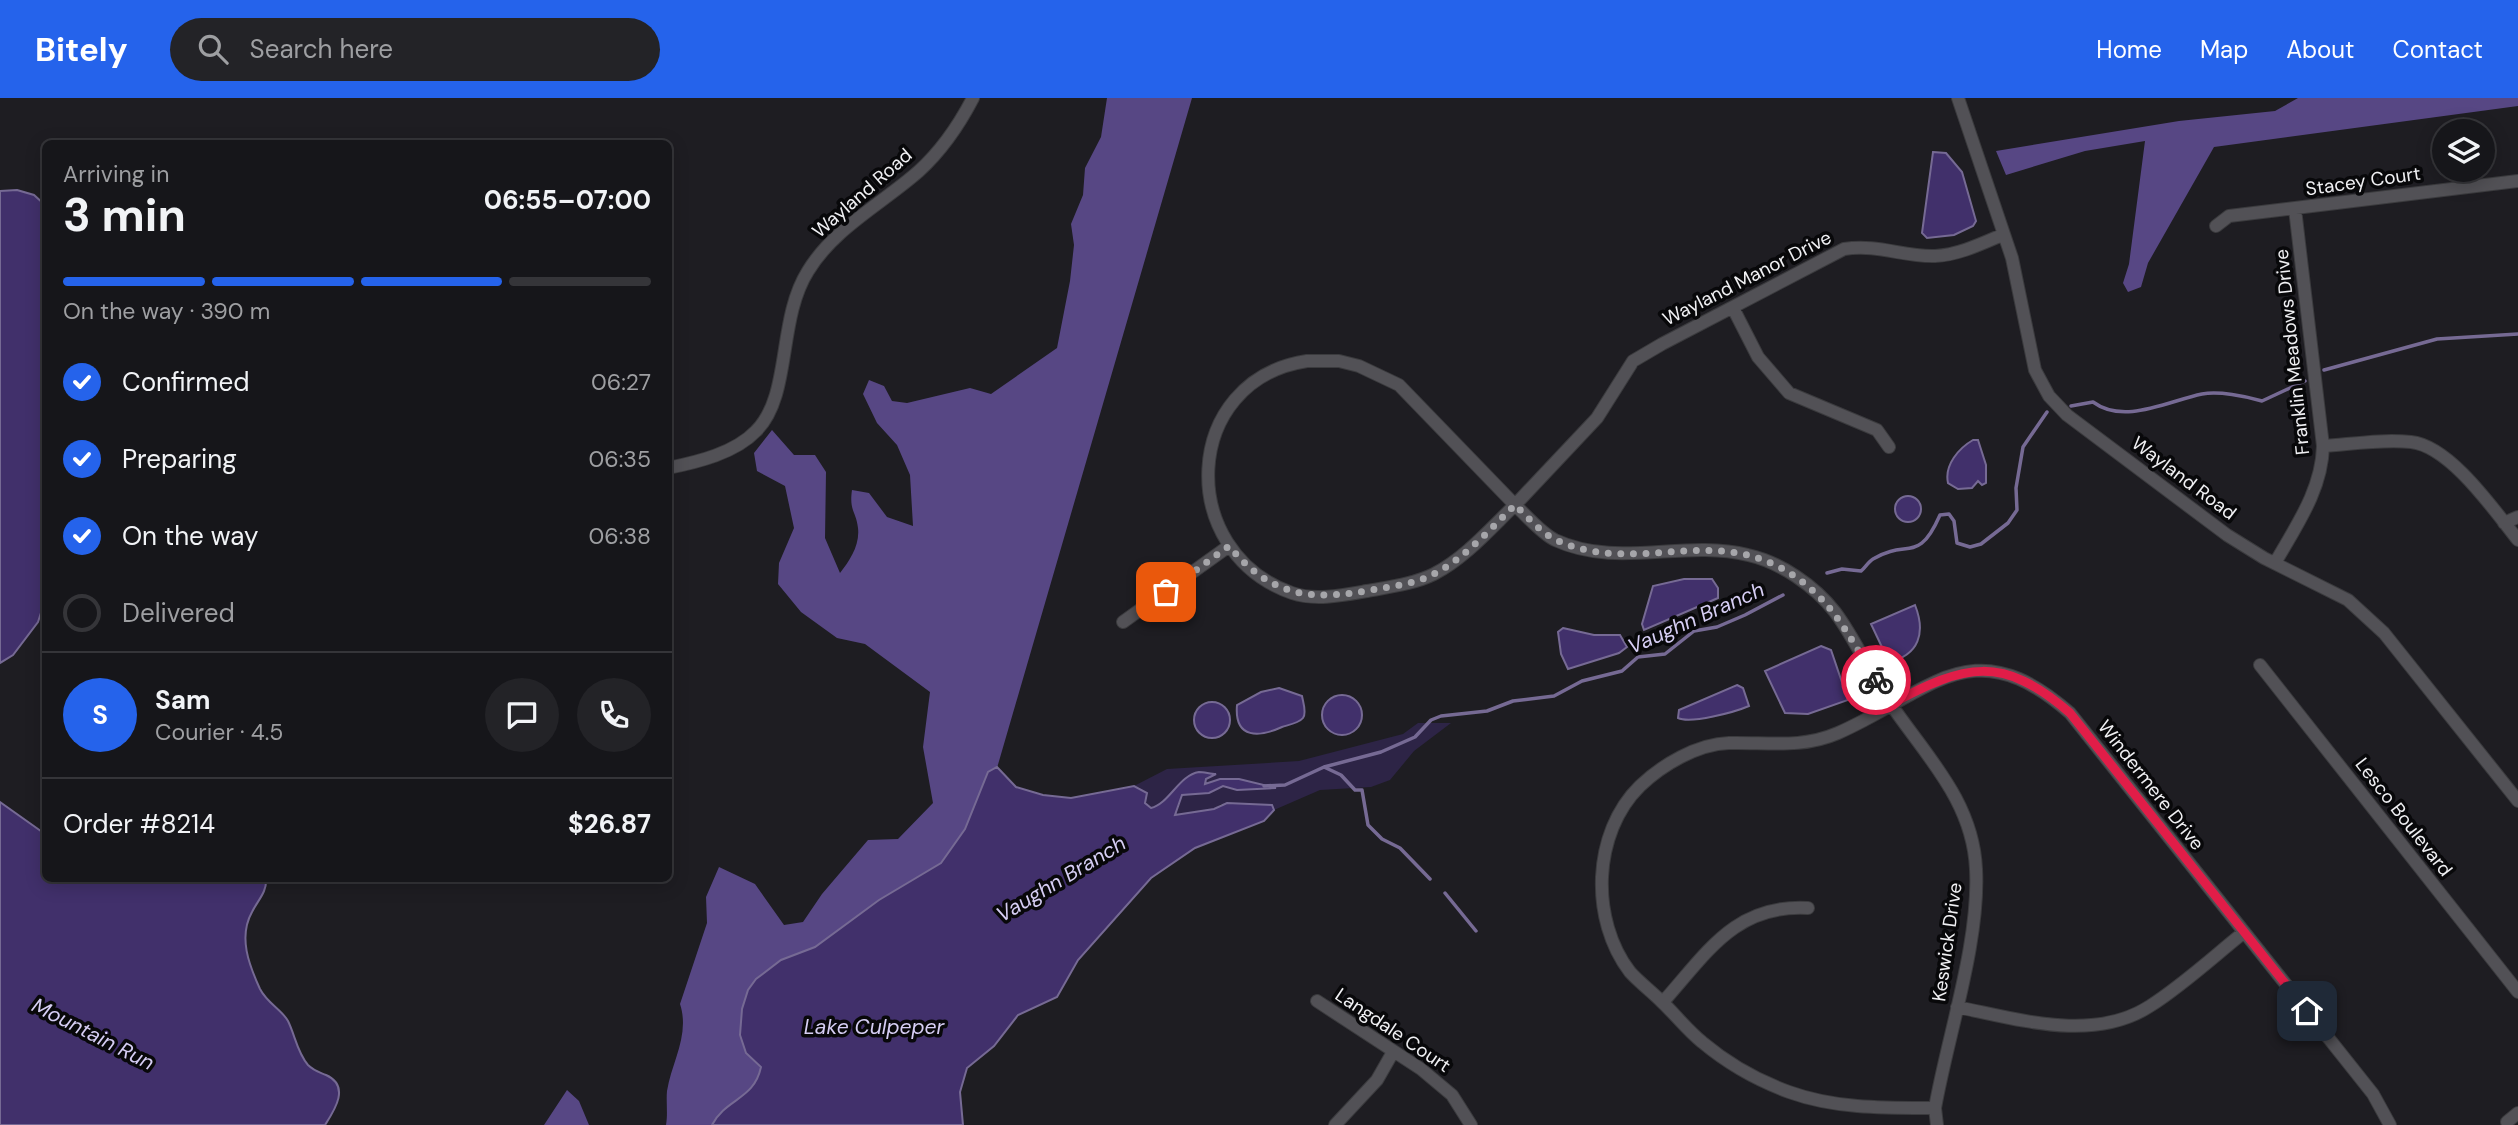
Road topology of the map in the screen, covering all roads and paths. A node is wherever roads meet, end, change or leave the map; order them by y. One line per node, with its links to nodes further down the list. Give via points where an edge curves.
1 (973, 98): 10 (street, Wayland Road, via 936,154 825,248 809,269 789,315 777,395 765,421 733,448)
2 (1959, 101): 6 (street, Wayland Road)
3 (2518, 181): 4 (street, Stacey Court)
4 (2295, 209): 5 (street, Stacey Court, via 2230,216); 8 (street, Franklin Meadows Drive)
5 (2216, 226)
6 (2002, 235): 7 (street, Wayland Manor Drive, via 1936,256 1868,246 1844,249); 16 (street, Wayland Road, via 2018,283 2035,370 2049,396 2067,415 2227,535)
7 (1732, 308): 9 (street, via 1758,357 1789,393 1877,430); 11 (street, Wayland Manor Drive, via 1633,361 1579,439)
8 (2323, 446): 13 (street, via 2413,442 2438,452); 16 (street, Franklin Meadows Drive, via 2316,488)
9 (1889, 447)
10 (672, 467)
11 (1515, 505): 15 (street, Wayland Manor Drive, via 1433,575 1348,594 1294,594 1255,574); 15 (street, Keswick Drive, via 1399,385 1359,366 1307,361 1270,373 1251,385 1216,432 1207,485 1216,525); 19 (street, Keswick Drive, via 1553,539 1597,554 1715,548 1751,555 1782,569 1834,612)
12 (2518, 517): 13 (street)
13 (2504, 523): 14 (street)
14 (2518, 540)
15 (1229, 546): 17 (street)
16 (2274, 564): 20 (street, Wayland Road, via 2348,600 2375,622)
17 (1123, 622)
18 (2260, 665): 23 (street, Lesco Boulevard)
19 (1891, 704): 22 (street, Windermere Drive, via 1938,678 1973,671 2013,675 2043,690 2070,713); 25 (street, Windermere Drive, via 1822,740 1797,745 1726,743 1695,751 1638,787 1605,849 1601,882 1604,916 1630,972); 26 (street, Keswick Drive, via 1956,795 1969,827 1976,867 1975,902)
20 (2518, 801)
21 (1808, 908): 25 (street, via 1765,911 1741,921)
22 (2244, 933): 26 (street, via 2149,1007 2120,1020 2084,1026 2046,1025); 34 (street, Windermere Drive, via 2373,1094)
23 (2518, 992)
24 (1317, 1002): 27 (street, Langdale Court)
25 (1663, 1002): 28 (street, Windermere Drive, via 1701,1042 1741,1069 1788,1091 1827,1103)
26 (1957, 1007): 28 (street, Keswick Drive)
27 (1393, 1052): 31 (street, via 1377,1080); 32 (street, Langdale Court, via 1452,1095)
28 (1936, 1108): 33 (street, Keswick Drive)
29 (2518, 1113): 30 (street)
30 (2507, 1122)
31 (1335, 1125)
32 (1471, 1125)
33 (1937, 1125)
34 (2390, 1125)

